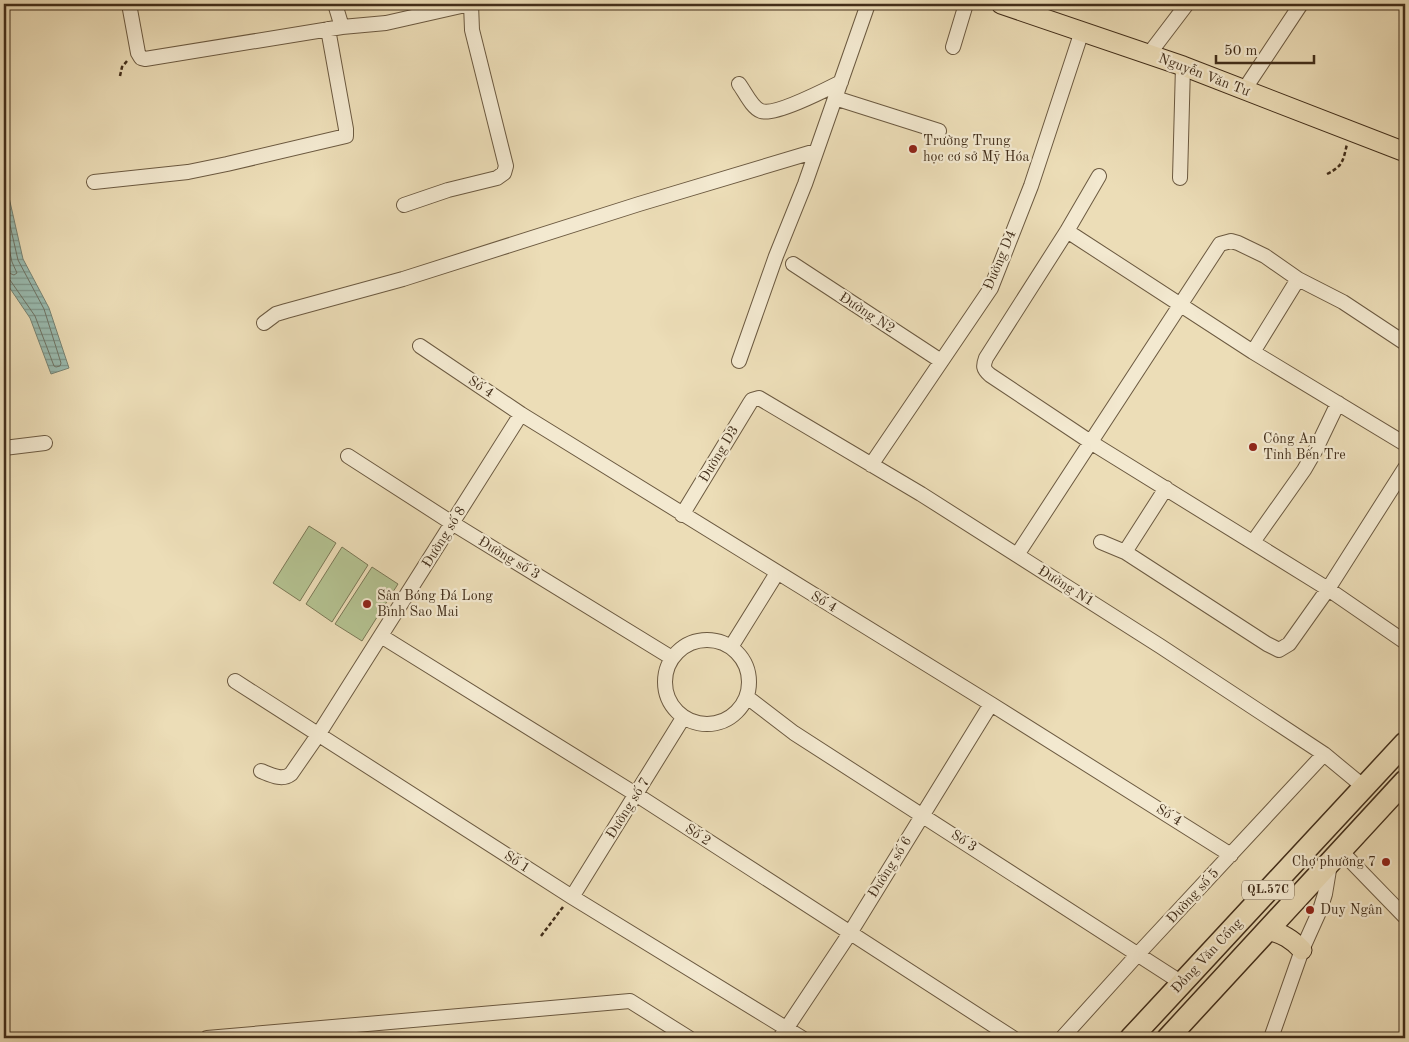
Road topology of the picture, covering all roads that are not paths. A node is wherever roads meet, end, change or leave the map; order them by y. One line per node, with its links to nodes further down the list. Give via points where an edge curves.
1 (130, 4): 10 (street, via 138,53 145,59)
2 (335, 4): 9 (street)
3 (470, 4): 9 (street, via 386,23); 25 (street, via 472,30 506,166 504,173 497,178)
4 (868, 4): 15 (street)
5 (966, 4): 12 (street)
6 (1002, 4): 11 (main road, Nguyễn Văn Tư)
7 (1187, 4): 13 (street)
8 (1301, 4): 17 (street)
9 (342, 27): 10 (street)
10 (328, 29): 24 (street, via 346,136 208,168)
11 (1082, 31): 13 (main road, Nguyễn Văn Tư); 35 (street, Đường D4, via 1031,186 991,288)
12 (953, 47)
13 (1148, 54): 14 (main road, Nguyễn Văn Tư)
14 (1183, 66): 17 (main road, Nguyễn Văn Tư); 23 (street)
15 (841, 82): 16 (street, via 793,104 764,112 755,106); 18 (street)
16 (739, 84)
17 (1244, 90): 21 (main road, Nguyễn Văn Tư)
18 (835, 98): 19 (street); 20 (street)
19 (939, 131)
20 (816, 151): 30 (street, via 403,279 276,314); 34 (street)
21 (1405, 152)
22 (1099, 176): 26 (street)
23 (1180, 178)
24 (94, 182)
25 (404, 205)
26 (1067, 231): 29 (street); 39 (street, via 986,358 984,370)
27 (793, 264): 35 (street, Đường N2)
28 (1298, 278): 29 (street, via 1265,256 1238,243 1226,242 1220,244); 31 (street, via 1343,302); 33 (street)
29 (1180, 304): 33 (street); 39 (street)
30 (264, 323)
31 (1405, 343)
32 (420, 346): 38 (street, Số 4)
33 (1253, 352): 37 (street)
34 (739, 361)
35 (941, 361): 44 (street, Đường D4)
36 (758, 398): 44 (street, Đường N1); 47 (street, Đường D3, via 750,403)
37 (1338, 403): 41 (street); 50 (street, via 1304,470)
38 (521, 414): 47 (street, Số 4); 48 (street, Đường số 8)
39 (1092, 442): 46 (street); 52 (street)
40 (45, 443): 42 (street)
41 (1405, 444)
42 (4, 448)
43 (348, 456): 48 (street, Đường số 3)
44 (871, 465): 52 (street, Đường N1)
45 (1405, 468): 54 (street)
46 (1166, 488): 50 (street); 51 (street)
47 (682, 515): 53 (street, Số 4)
48 (452, 524): 55 (street, Đường số 8); 58 (street, Đường số 3)
49 (1101, 542): 51 (street)
50 (1253, 542): 54 (street)
51 (1125, 552): 54 (street, via 1279,650 1288,644)
52 (1017, 555): 65 (street, Đường N1)
53 (777, 573): 57 (street); 61 (street, Số 4)
54 (1328, 589): 56 (street)
55 (381, 636): 63 (street, Đường số 8); 69 (street, Số 2)
56 (1405, 642)
57 (731, 647): 58 (street, via 721,642 699,640); 60 (street, via 744,661 750,679)
58 (672, 658): 62 (street, via 664,684 673,709)
59 (235, 681): 63 (street, Số 1)
60 (748, 697): 62 (street, via 740,711 713,725); 70 (street, Số 3, via 794,732)
61 (991, 704): 70 (street, Đường số 6); 71 (street, Số 4)
62 (683, 718): 69 (street, Đường số 7)
63 (318, 735): 66 (street, Đường số 8, via 286,778); 73 (street, Số 1)
64 (1405, 743): 68 (highway, Đồng Văn Cống / QL.57C)
65 (1324, 754): 68 (street, Đường N1); 71 (street, Đường số 5)
66 (261, 771)
67 (1405, 781): 72 (highway, Đồng Văn Cống / QL.57C)
68 (1364, 788): 79 (highway, Đồng Văn Cống / QL.57C)
69 (637, 795): 73 (street, Đường số 7); 76 (street, Số 2)
70 (923, 815): 76 (street, Đường số 6); 78 (street, Số 3)
71 (1231, 854): 78 (street, Đường số 5)
72 (1336, 857): 74 (street); 75 (highway, Đồng Văn Cống / QL.57C); 77 (street)
73 (572, 897): 80 (street, Số 1)
74 (1405, 917)
75 (1268, 930): 77 (main road, via 1285,936); 87 (highway, Đồng Văn Cống / QL.57C)
76 (850, 933): 80 (street, Đường số 6); 84 (street, Số 2)
77 (1302, 950): 88 (street)
78 (1138, 954): 79 (street, Số 3); 85 (street, Đường số 5)
79 (1182, 983): 86 (highway, Đồng Văn Cống / QL.57C)
80 (783, 1034): 83 (street, Số 1)
81 (207, 1038): 82 (street, via 630,1001)
82 (690, 1038)
83 (802, 1038)
84 (1013, 1038)
85 (1062, 1038)
86 (1131, 1038)
87 (1168, 1038)
88 (1271, 1038)

